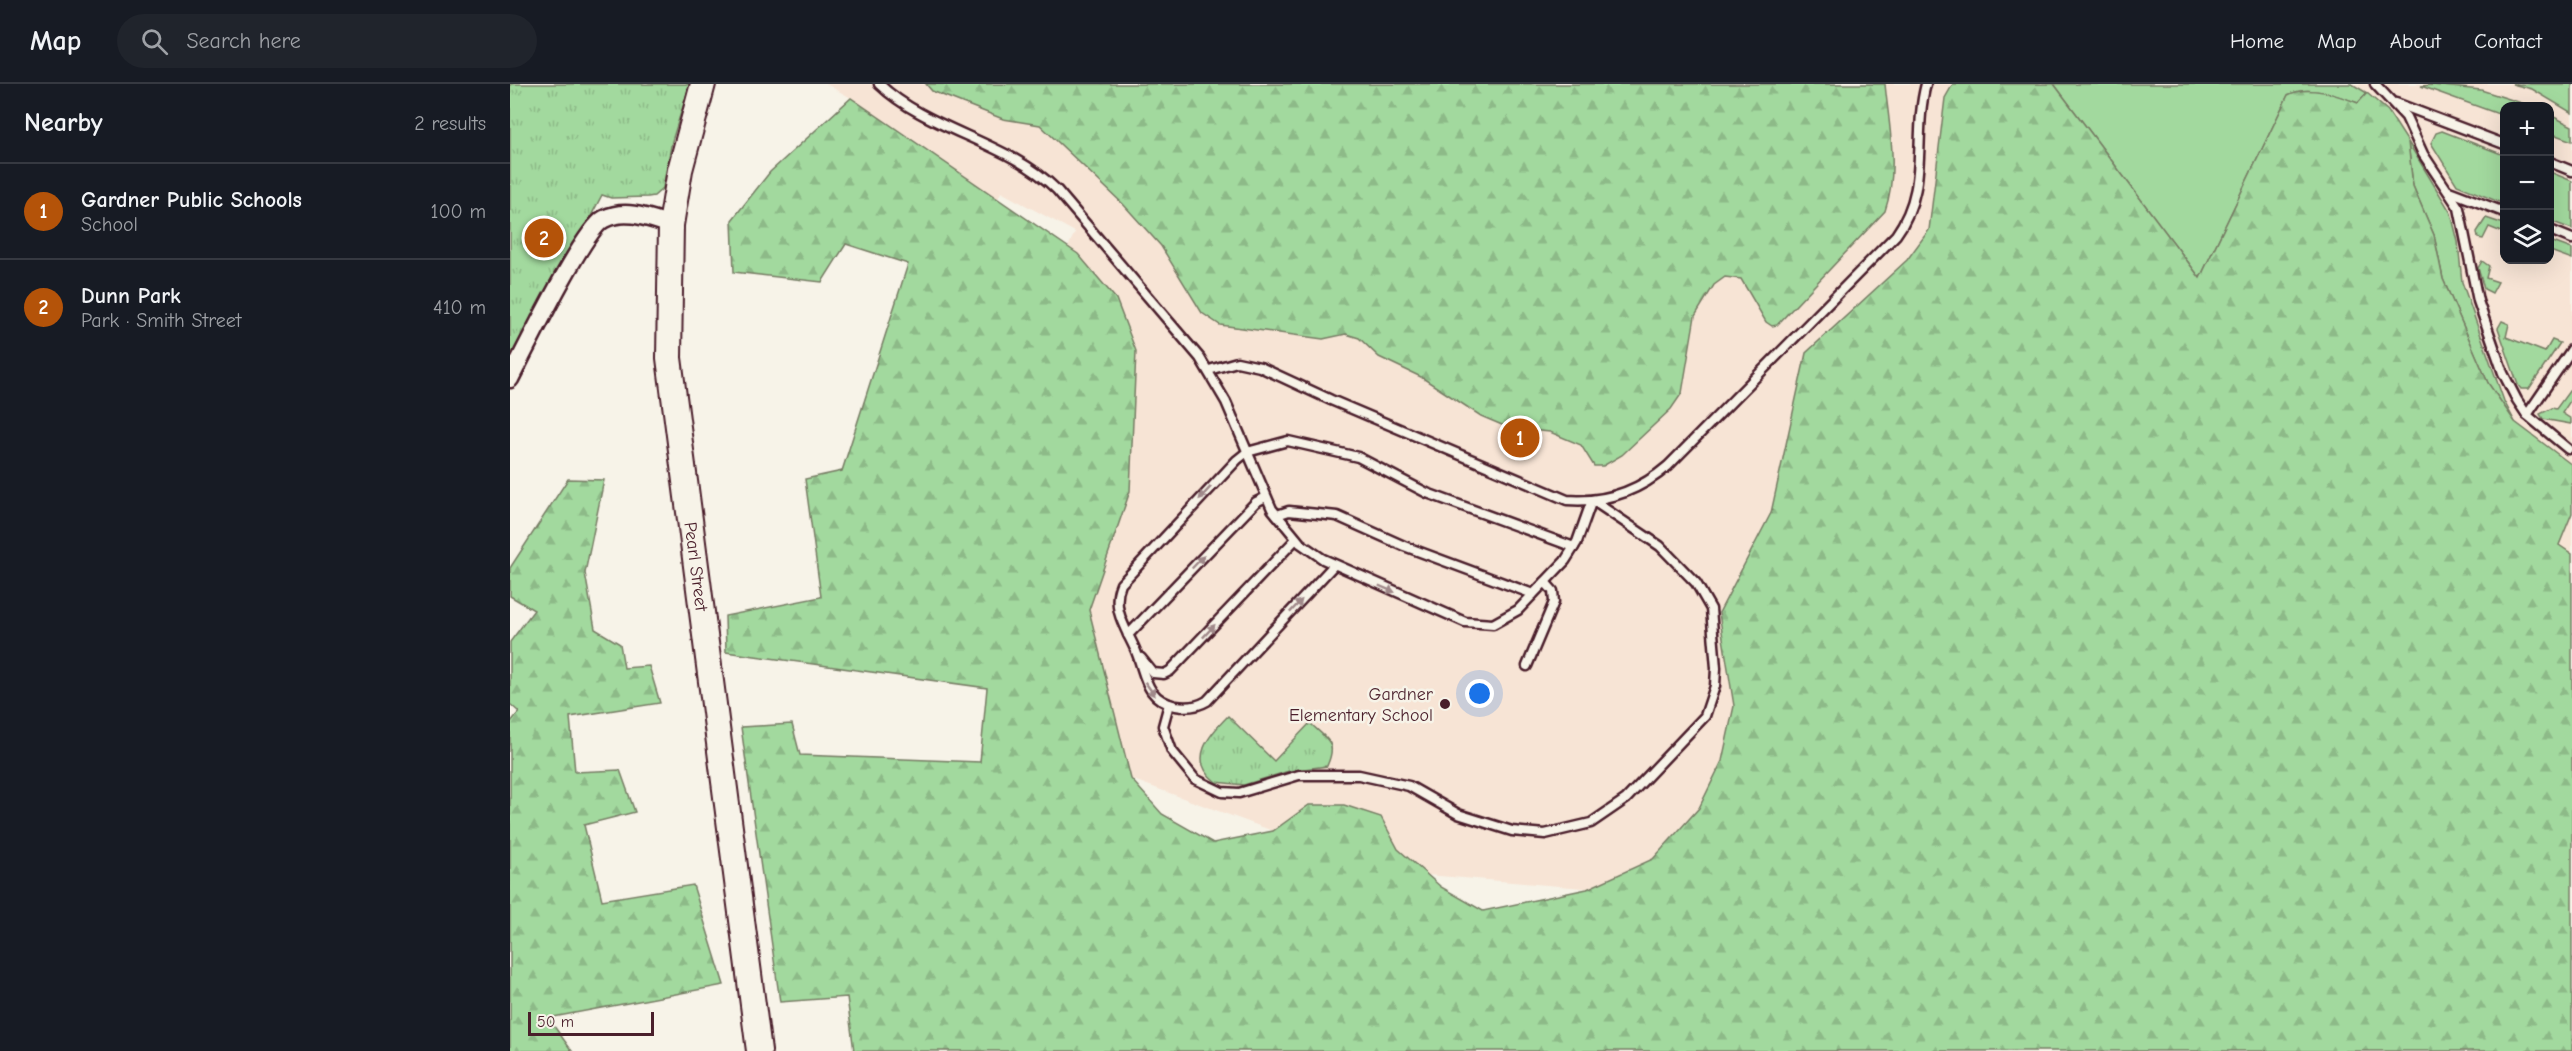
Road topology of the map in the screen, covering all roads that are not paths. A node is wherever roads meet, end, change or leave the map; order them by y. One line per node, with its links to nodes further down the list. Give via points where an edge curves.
1 (703, 84): 11 (main road, Pearl Street, via 680,170)
2 (879, 84): 15 (lane, via 905,104 1023,164 1048,181)
3 (1926, 84): 21 (lane, via 1917,192 1896,235 1662,472 1626,492)
4 (2376, 84): 5 (lane)
5 (2396, 103): 6 (lane); 9 (lane, via 2423,154)
6 (2500, 142)
7 (2554, 164): 8 (lane)
8 (2572, 171)
9 (2449, 190): 10 (lane); 17 (lane, via 2459,208 2485,321 2504,373)
10 (2500, 210)
11 (671, 225): 16 (street, via 625,213 602,220 584,240); 32 (main road, Pearl Street, via 669,358)
12 (2554, 232): 13 (lane)
13 (2572, 239)
14 (2572, 349): 17 (lane)
15 (1209, 370): 19 (lane); 21 (lane, via 1230,363 1250,363 1545,492 1567,500)
16 (510, 379)
17 (2527, 415): 18 (lane)
18 (2568, 449)
19 (1247, 452): 20 (lane); 24 (lane, via 1288,441 1358,457 1427,493); 28 (lane, one-way to 28, via 1121,584 1118,611)
20 (1266, 497): 22 (lane); 28 (lane, one-way to 20, via 1256,502)
21 (1592, 500): 24 (lane); 31 (lane, via 1660,546 1696,583 1711,609 1716,686 1706,716 1626,799 1591,823 1553,833 1512,831 1458,814 1410,786 1359,775 1299,775 1239,793 1222,792 1195,779 1172,751 1162,726)
22 (1277, 515): 23 (lane); 27 (lane, via 1289,511 1337,516)
23 (1296, 538): 25 (lane); 29 (lane, one-way to 23, via 1153,673 1170,671)
24 (1574, 547): 26 (lane)
25 (1334, 565): 27 (lane, one-way to 27, via 1474,625 1500,622); 31 (lane, one-way to 25, via 1193,707 1213,696)
26 (1545, 582): 27 (lane); 30 (lane, via 1553,591 1554,602)
27 (1533, 594)
28 (1128, 635): 29 (lane)
29 (1137, 652): 31 (lane, one-way to 31, via 1149,689)
30 (1527, 666)
31 (1170, 704)
32 (759, 1051)

